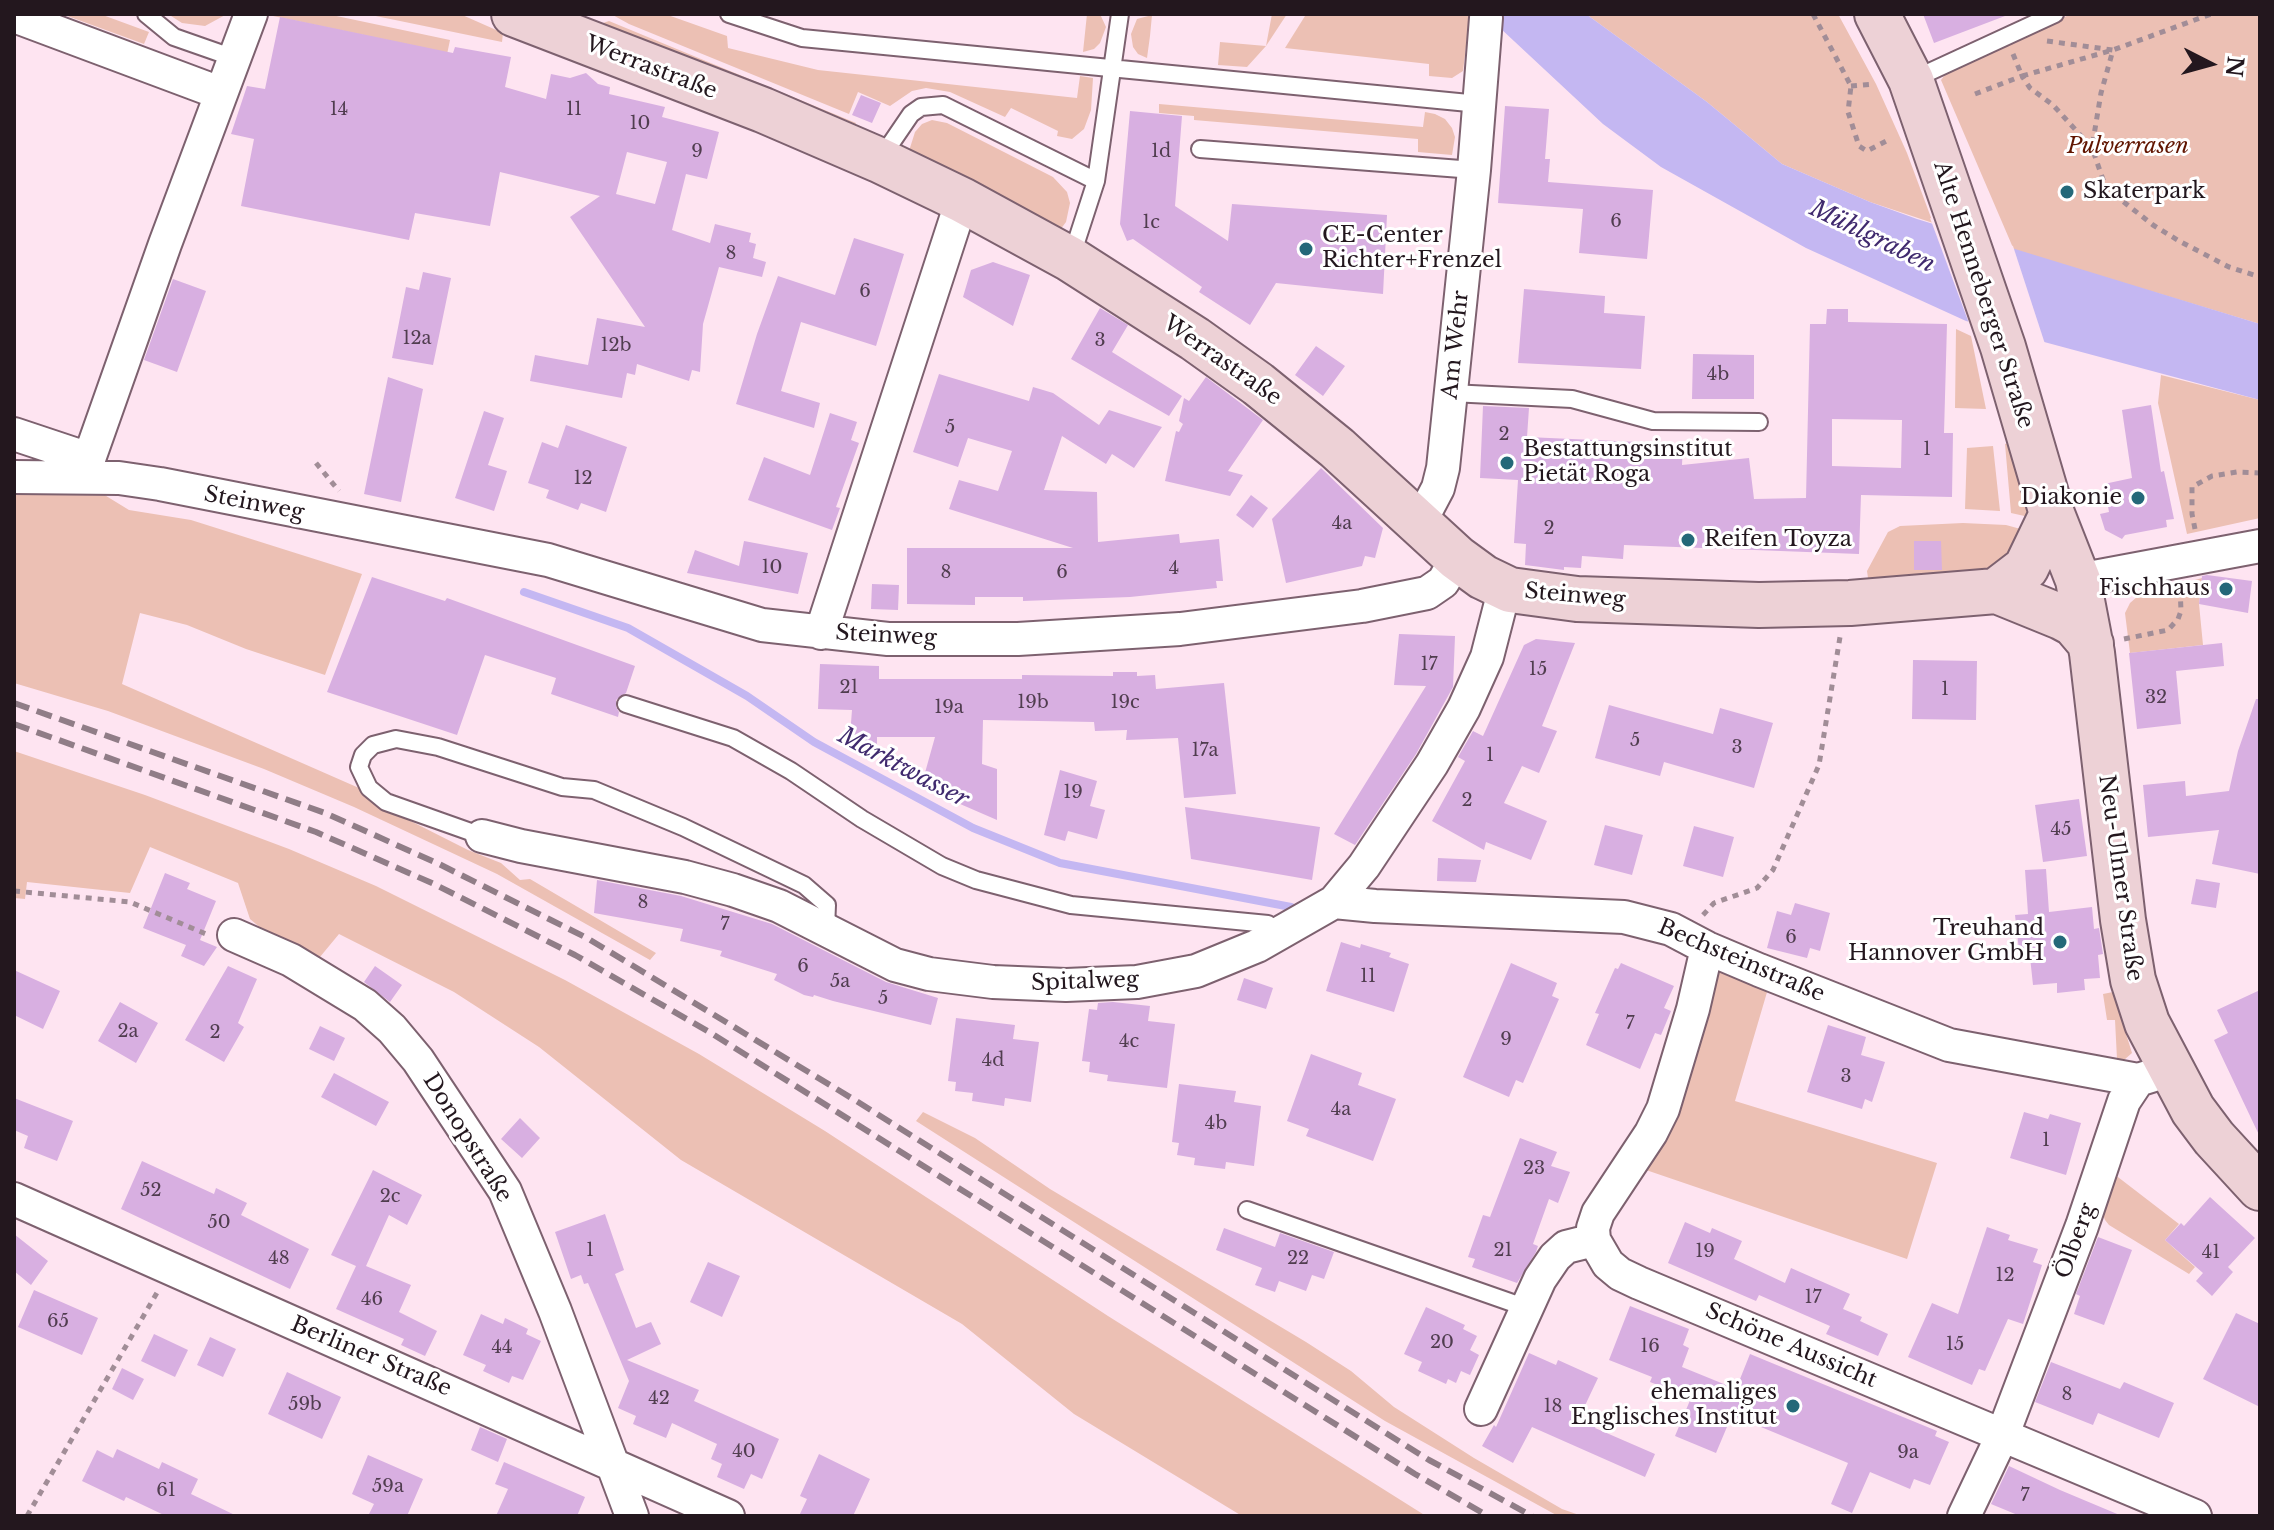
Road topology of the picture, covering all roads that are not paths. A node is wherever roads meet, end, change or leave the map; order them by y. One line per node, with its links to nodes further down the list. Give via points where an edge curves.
1 (146, 14): 10 (lane, via 174,37)
2 (251, 14): 10 (street)
3 (514, 14): 16 (street, Werrastraße, via 572,31)
4 (729, 14): 11 (lane, via 802,38)
5 (1120, 14): 11 (lane)
6 (1877, 14): 12 (street, Alte Henneberger Straße)
7 (2055, 14): 12 (lane)
8 (14, 16): 13 (street)
9 (1486, 18): 14 (street, Am Wehr)
10 (234, 58): 13 (street)
11 (1114, 69): 14 (lane); 18 (lane)
12 (1911, 80): 26 (street, Alte Henneberger Straße, via 2003,347)
13 (220, 93): 24 (street)
14 (1479, 104): 17 (street, Am Wehr)
15 (1200, 149): 17 (lane)
16 (879, 160): 18 (lane, via 911,114 921,107 943,105); 19 (street, Werrastraße)
17 (1474, 170): 21 (street, Am Wehr)
18 (1096, 181): 20 (lane)
19 (962, 200): 20 (street, Werrastraße); 33 (street)
20 (1070, 259): 27 (street, Werrastraße, via 1258,384)
21 (1451, 393): 22 (lane, via 1572,399 1653,421); 27 (street, Am Wehr, via 1443,468)
22 (1759, 422)
23 (14, 434): 24 (street)
24 (88, 468): 25 (street); 33 (street, Steinweg, via 548,560 762,625)
25 (14, 477)
26 (2052, 514): 30 (street, Alte Henneberger Straße); 32 (street, via 2026,568)
27 (1419, 524): 29 (street, Werrastraße)
28 (2260, 546): 30 (street)
29 (1457, 558): 31 (street, Steinweg); 33 (street, Steinweg, via 1443,582 1427,593 1180,629 1005,639)
30 (2078, 580): 32 (street, Steinweg); 34 (street, Neu-Ulmer Straße)
31 (1505, 587): 32 (street, Steinweg, via 1577,599 1759,605); 37 (street, Spitalweg, via 1487,657 1464,708 1398,817)
32 (1996, 591): 34 (street, via 2074,624)
33 (821, 633)
34 (2091, 644): 42 (street, Neu-Ulmer Straße, via 2113,849)
35 (626, 704): 39 (lane, via 733,738 942,866 976,880 1071,905 1268,924)
36 (482, 836): 38 (street, Spitalweg, via 685,877 779,906); 38 (lane, via 386,802 369,788 359,767 363,755 373,745 396,739 562,787 594,790 804,885 827,905)
37 (1334, 902): 39 (street, Spitalweg); 41 (street, Bechsteinstraße, via 1624,917)
38 (826, 928): 39 (street, Spitalweg, via 895,965 1028,985 1165,978 1227,960)
39 (1278, 934)
40 (234, 935): 50 (street, Donopstraße, via 291,960 365,1005 418,1060 505,1191)
41 (1695, 942): 42 (street, Bechsteinstraße, via 1949,1045); 46 (street, via 1693,1009 1663,1109 1598,1213)
42 (2154, 1075): 43 (street, Neu-Ulmer Straße, via 2193,1110); 49 (street, Ölberg, via 2124,1101)
43 (2260, 1188)
44 (14, 1199): 50 (street, Berliner Straße)
45 (1247, 1210): 47 (lane)
46 (1594, 1240): 47 (street, via 1566,1247 1555,1257); 49 (street, Schöne Aussicht, via 1620,1274)
47 (1527, 1308): 48 (street)
48 (1481, 1409)
49 (2003, 1434): 53 (street); 54 (street, Schöne Aussicht)
50 (614, 1466): 51 (street, Donopstraße); 52 (street, Berliner Straße)
51 (632, 1516)
52 (728, 1516)
53 (1964, 1516)
54 (2195, 1516)

